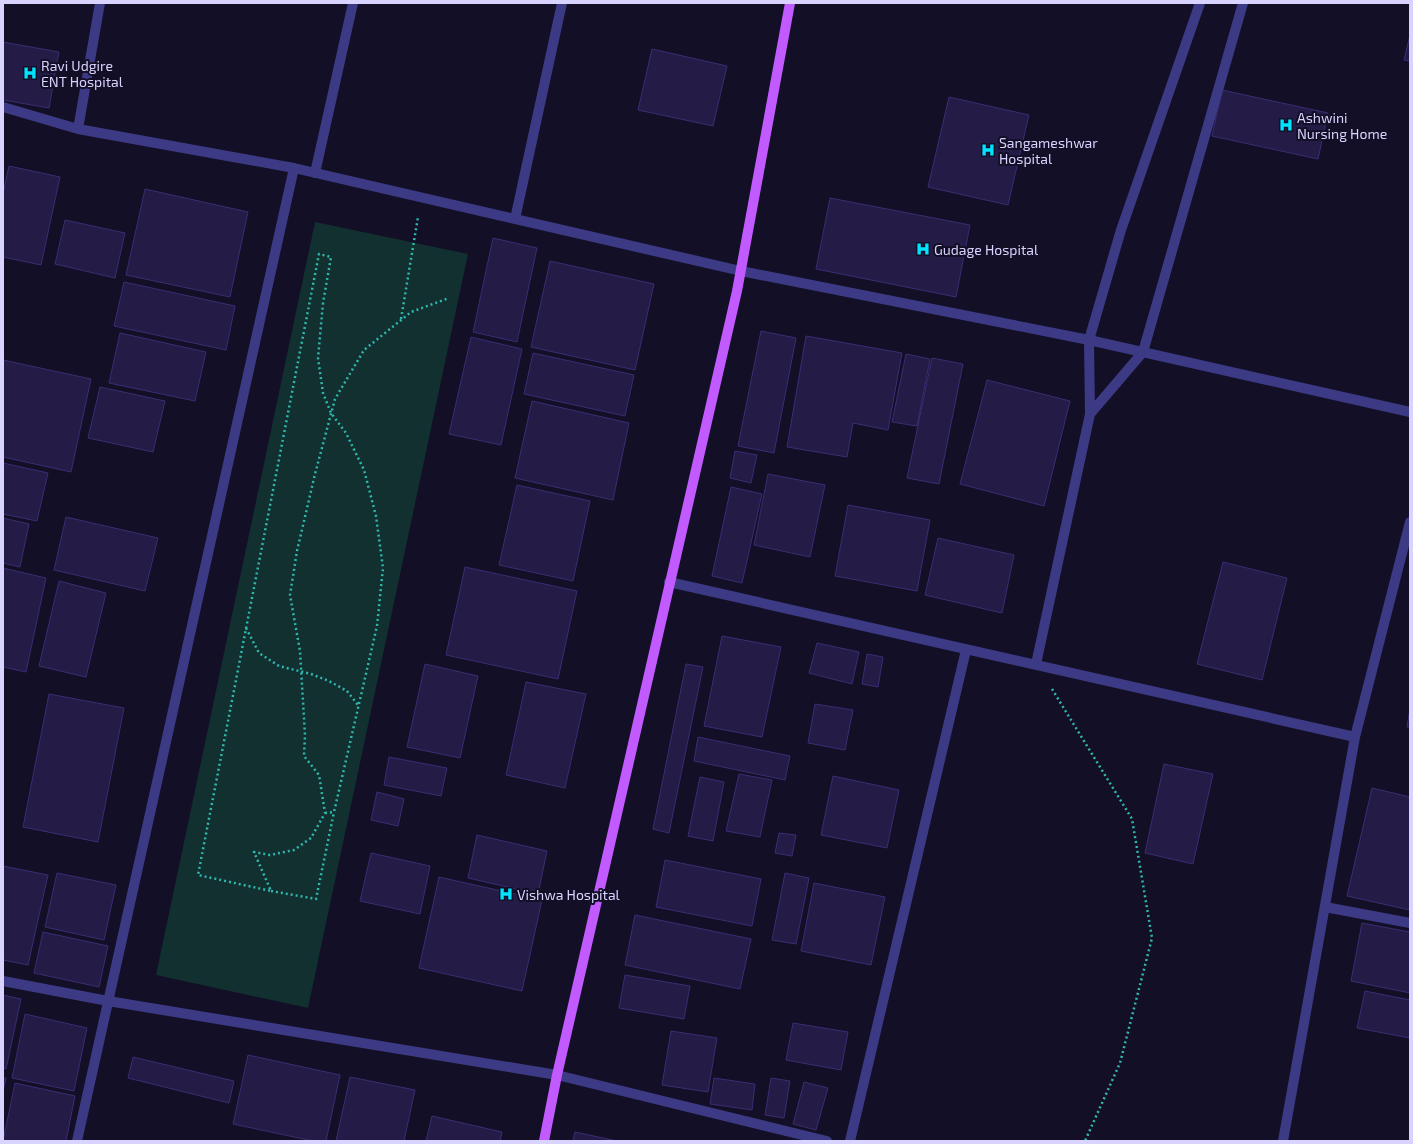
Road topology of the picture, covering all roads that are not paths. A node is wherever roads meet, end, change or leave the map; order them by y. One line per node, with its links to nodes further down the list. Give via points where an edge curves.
1 (100, 3): 8 (street)
2 (353, 3): 10 (street)
3 (562, 3): 11 (street)
4 (790, 3): 12 (main road)
5 (1200, 3): 13 (street, via 1121,230)
6 (1243, 3): 14 (street)
7 (3, 107): 8 (street)
8 (78, 129): 9 (street)
9 (294, 168): 10 (street); 25 (street)
10 (315, 173): 11 (street)
11 (515, 219): 12 (street)
12 (741, 270): 13 (street); 18 (main road)
13 (1089, 340): 14 (street); 16 (street)
14 (1143, 352): 15 (street); 16 (street)
15 (1410, 412)
16 (1090, 414): 20 (street)
17 (1410, 522): 21 (street)
18 (669, 582): 19 (street); 26 (main road)
19 (966, 650): 20 (street); 30 (street)
20 (1036, 664): 21 (street)
21 (1355, 736): 22 (street)
22 (1325, 907): 23 (street); 31 (street)
23 (1410, 923)
24 (3, 981): 25 (street)
25 (108, 1001): 26 (street); 27 (street)
26 (557, 1075): 28 (main road); 29 (street)
27 (78, 1141)
28 (544, 1141)
29 (827, 1141)
30 (850, 1141)
31 (1284, 1141)

